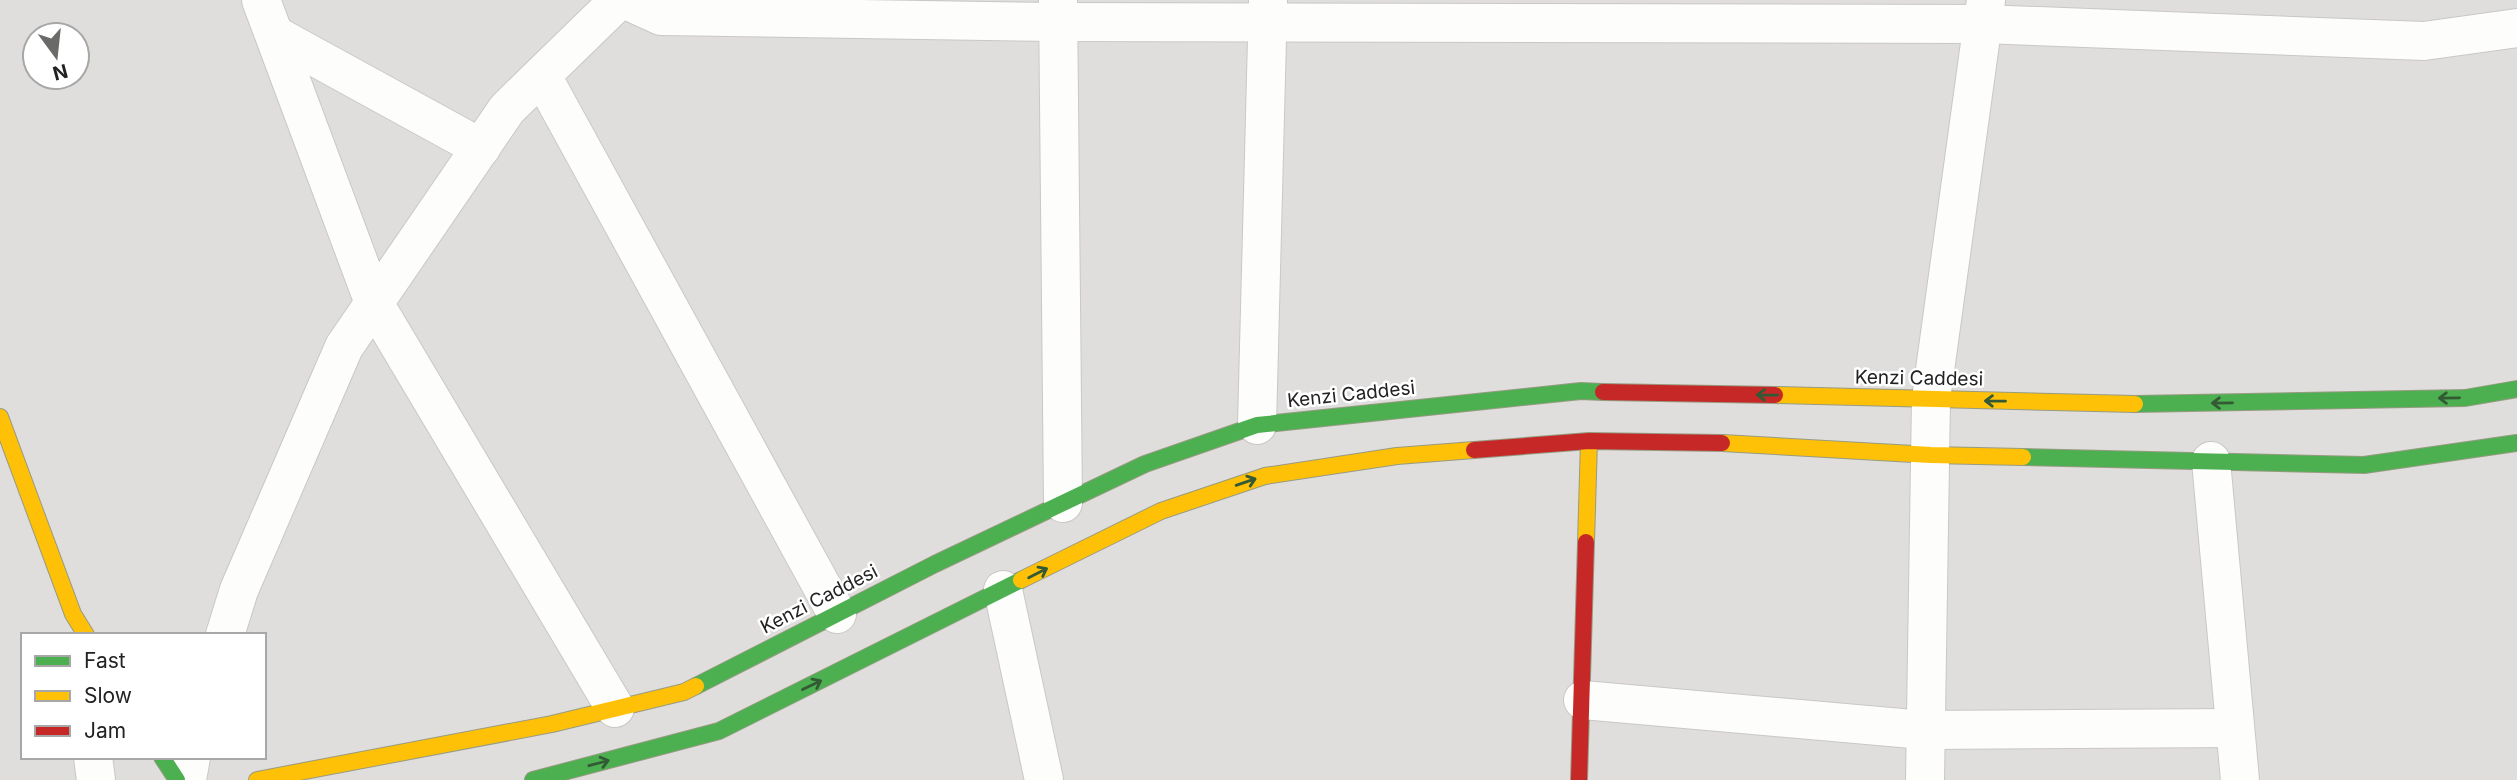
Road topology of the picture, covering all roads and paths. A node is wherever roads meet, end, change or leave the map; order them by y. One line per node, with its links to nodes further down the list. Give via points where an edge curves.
1 (261, 0): 8 (street)
2 (619, 0): 9 (street)
3 (626, 0): 4 (street, via 662,16)
4 (1058, 11): 5 (street); 20 (street)
5 (1268, 11): 6 (street); 15 (street)
6 (1984, 12): 7 (street, via 2424,41); 13 (street)
7 (2517, 27)
8 (275, 35): 10 (street); 11 (street)
9 (542, 76): 10 (street, via 507,109); 22 (street)
10 (481, 148): 11 (street)
11 (374, 303): 24 (street, via 344,347 239,590); 26 (street)
12 (2517, 390): 13 (main road, Kenzi Caddesi, one-way to 13, via 2465,398 2141,404)
13 (1931, 399): 15 (main road, Kenzi Caddesi, one-way to 15, via 1581,391); 18 (street)
14 (0, 417): 23 (main road)
15 (1257, 425): 20 (main road, Kenzi Caddesi, via 1145,464)
16 (1589, 441): 18 (main road, via 1683,441); 21 (main road, one-way to 16, via 1161,511 1265,476 1397,456); 25 (main road)
17 (2517, 443): 19 (main road, via 2364,465)
18 (1931, 455): 19 (main road); 28 (street)
19 (2211, 461): 27 (street)
20 (1063, 503): 22 (main road, Kenzi Caddesi)
21 (1003, 590): 36 (main road, one-way to 21, via 719,731); 37 (street)
22 (837, 614): 26 (main road, Kenzi Caddesi, via 684,692)
23 (78, 628)
24 (226, 633)
25 (1583, 700): 28 (street); 38 (main road)
26 (615, 708): 35 (main road, Kenzi Caddesi)
27 (2234, 729): 28 (street); 40 (street)
28 (1924, 730): 39 (street)
29 (93, 759): 32 (street)
30 (163, 759): 33 (main road)
31 (191, 759): 34 (street)
32 (96, 780)
33 (177, 780)
34 (187, 780)
35 (257, 780)
36 (533, 780)
37 (1044, 780)
38 (1579, 780)
39 (1925, 780)
40 (2240, 780)

